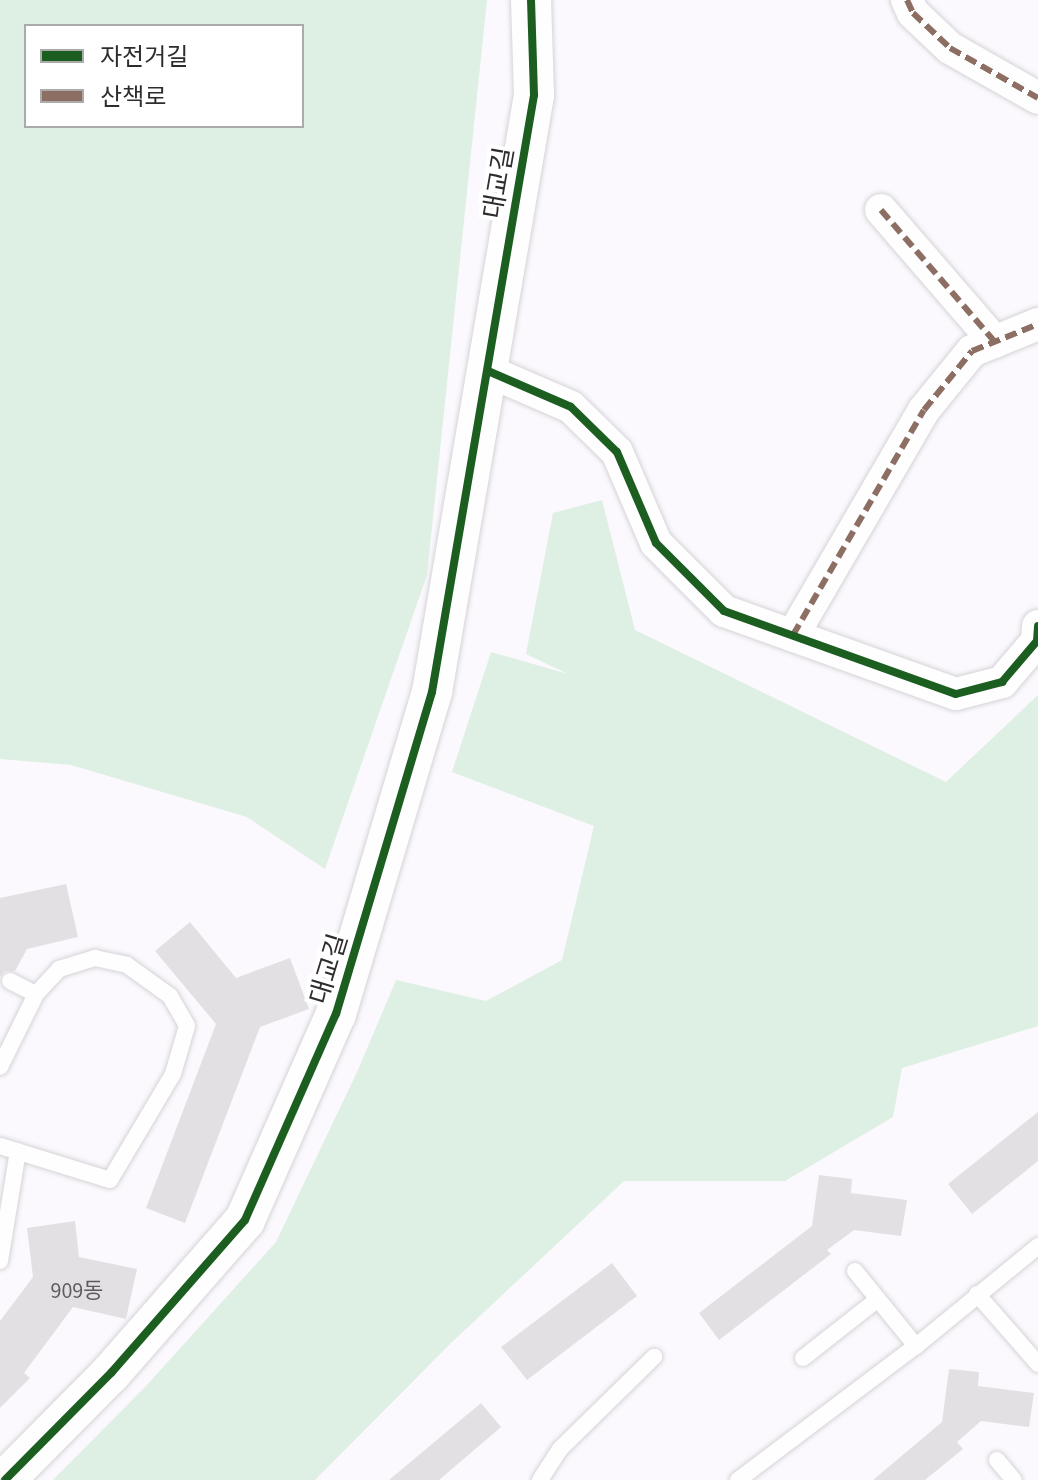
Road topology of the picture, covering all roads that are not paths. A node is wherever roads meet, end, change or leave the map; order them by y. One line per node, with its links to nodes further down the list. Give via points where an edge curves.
1 (531, 0): 7 (street, 대교길, via 534,95)
2 (907, 0): 3 (street, via 913,13 950,48)
3 (1038, 98)
4 (881, 210): 6 (street)
5 (1038, 324): 6 (street)
6 (995, 342): 9 (street, via 972,351 924,410)
7 (488, 371): 9 (street, via 571,407 617,452 656,543 724,611); 25 (street, 대교길, via 432,692 336,1014 245,1220 111,1373)
8 (1038, 626): 9 (street, via 1037,641 1002,682 956,694)
9 (793, 635)
10 (10, 981): 11 (lane)
11 (36, 994): 12 (lane); 14 (lane, via 59,969 95,958 106,960 127,965 170,996 187,1026 173,1074 110,1180)
12 (0, 1067)
13 (0, 1146): 14 (lane)
14 (18, 1151): 16 (lane)
15 (1038, 1246): 18 (lane)
16 (0, 1261)
17 (855, 1271): 19 (lane)
18 (977, 1294): 20 (lane); 23 (lane)
19 (878, 1299): 20 (lane); 22 (lane)
20 (916, 1346): 27 (lane)
21 (654, 1357): 26 (lane, via 560,1449)
22 (803, 1358)
23 (1038, 1364)
24 (997, 1460): 28 (lane)
25 (5, 1480)
26 (540, 1480)
27 (738, 1480)
28 (1014, 1480)

